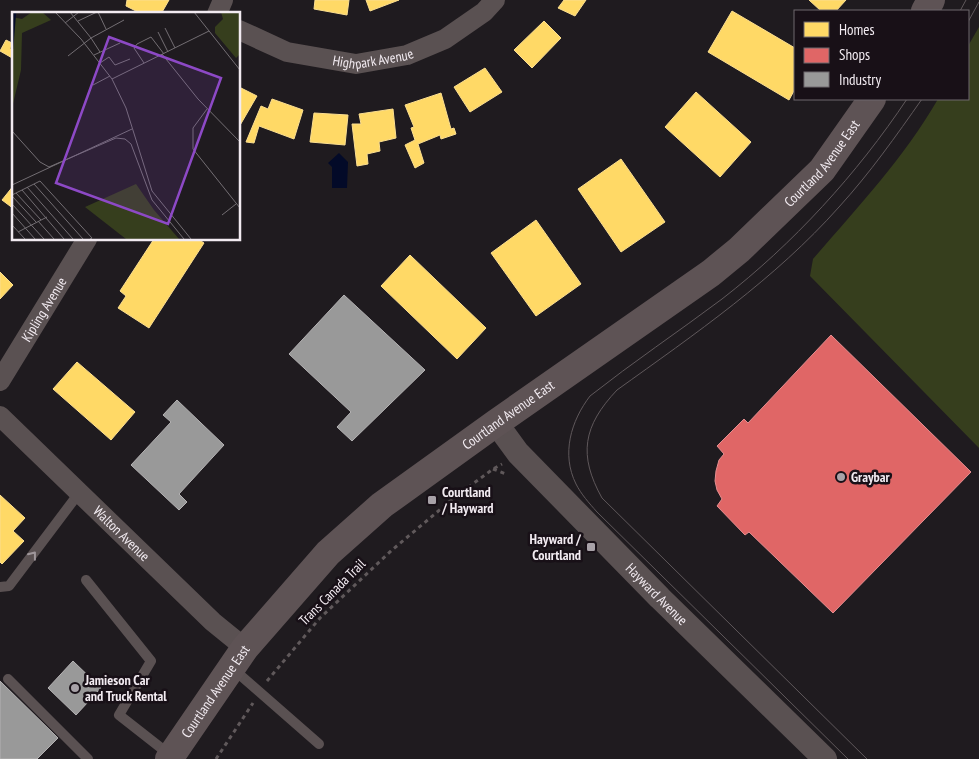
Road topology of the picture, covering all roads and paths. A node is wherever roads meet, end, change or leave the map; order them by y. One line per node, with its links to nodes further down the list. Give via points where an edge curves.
1 (224, 0): 3 (street)
2 (495, 0): 4 (street, Highpark Avenue, via 445,40 407,55 356,64 287,52)
3 (218, 12)
4 (240, 30)
5 (871, 100): 9 (main road, Courtland Avenue East, via 822,170 739,250)
6 (86, 240): 7 (street, Kipling Avenue)
7 (0, 381)
8 (0, 416): 11 (street, Walton Avenue)
9 (496, 423): 14 (main road, Courtland Avenue East, via 382,505 328,553); 21 (street, Hayward Avenue, via 518,453)
10 (493, 469): 16 (path, Trans Canada Trail, via 392,550 320,618)
11 (80, 493): 13 (lane, one-way to 11, via 9,586); 14 (street, Walton Avenue, via 213,622)
12 (86, 580): 18 (lane, via 151,660 119,715)
13 (0, 587)
14 (239, 658): 16 (lane); 18 (main road, Courtland Avenue East)
15 (8, 679): 19 (lane)
16 (260, 692): 17 (lane); 20 (path, Trans Canada Trail)
17 (319, 744)
18 (170, 758)
19 (88, 759)
20 (216, 759)
21 (825, 759)

